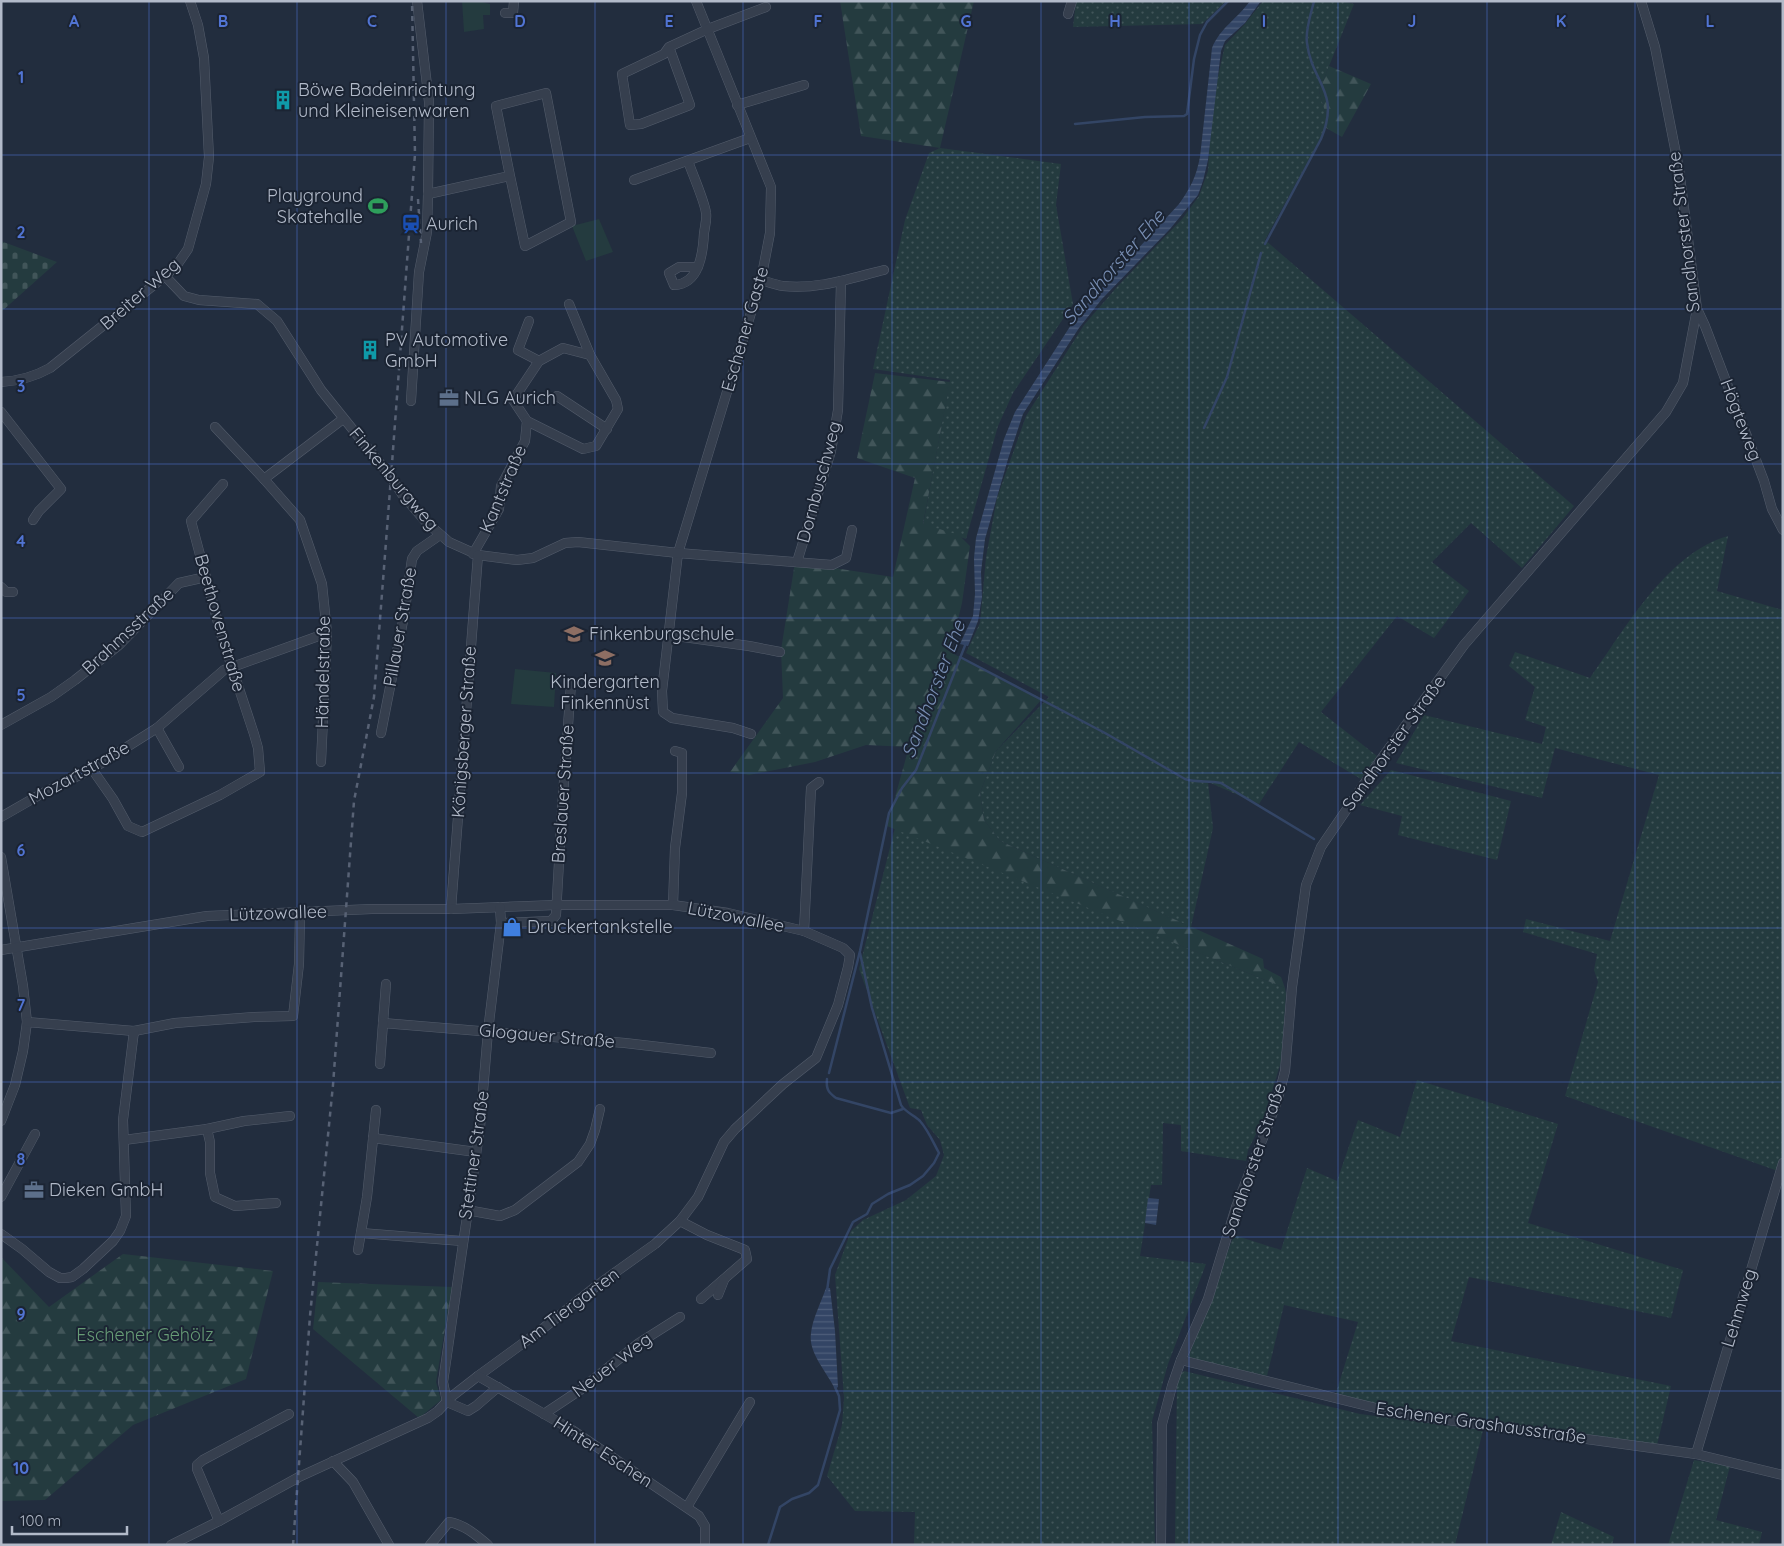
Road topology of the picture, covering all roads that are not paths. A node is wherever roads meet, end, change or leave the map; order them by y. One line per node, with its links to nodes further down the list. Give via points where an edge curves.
1 (190, 1): 21 (street, Breiter Weg, via 204,58 209,157 206,184 188,249)
2 (417, 1): 18 (street, via 429,102)
3 (514, 1): 8 (street, via 514,13)
4 (696, 1): 10 (street, Eschener Gaste)
5 (1072, 1): 9 (street)
6 (1641, 1): 25 (street, Sandhorster Straße, via 1655,48 1679,169)
7 (766, 7): 10 (street)
8 (505, 13)
9 (1068, 14)
10 (708, 29): 11 (street); 13 (street, Eschener Gaste)
11 (669, 47): 11 (street, via 690,105 641,124 630,125 622,74 664,54)
12 (804, 85): 13 (street)
13 (738, 105): 14 (street, Eschener Gaste)
14 (750, 138): 15 (street); 22 (street, Eschener Gaste, via 771,187 770,232)
15 (688, 161): 17 (street); 19 (street, via 706,212 702,258)
16 (510, 176): 16 (street, via 525,246 570,222 546,93 496,106); 18 (street)
17 (634, 180)
18 (428, 194): 31 (street, via 427,232 419,272)
19 (698, 267)
20 (884, 270): 23 (street)
21 (165, 276): 29 (street, Breiter Weg, via 50,368 21,381); 33 (street, Finkenburgweg, via 184,296 257,304 277,320)
22 (761, 280): 23 (street, via 782,286 806,287); 43 (street, Eschener Gaste)
23 (841, 281): 45 (street, Dornbuschweg, via 838,410 831,450)
24 (569, 304): 27 (street, Kantstraße)
25 (1697, 309): 41 (street, Högteweg, via 1772,509); 104 (street, Sandhorster Straße, via 1683,383 1666,412 1464,645 1321,847 1306,885 1288,1039 1277,1102 1236,1207 1208,1299)
26 (529, 321): 28 (street, via 518,350)
27 (590, 355): 28 (street, Kantstraße, via 563,348); 36 (street, Kantstraße, via 618,409)
28 (540, 361): 34 (street, Kantstraße, via 513,400)
29 (1, 382)
30 (557, 396): 36 (street)
31 (411, 401)
32 (1, 412): 39 (street, via 61,489)
33 (343, 419): 37 (street); 42 (street, Finkenburgweg, via 402,494)
34 (527, 421): 36 (street, Kantstraße, via 584,449 596,446); 44 (street, Kantstraße, via 525,441 501,486 499,509)
35 (215, 427): 37 (street, Händelstraße)
36 (606, 429)
37 (264, 479): 49 (street, Händelstraße, via 300,520 322,584)
38 (223, 484): 46 (street, Beethovenstraße, via 191,520)
39 (34, 520)
40 (852, 530): 45 (street, Finkenburgweg, via 846,558 832,565)
41 (1783, 530)
42 (440, 535): 44 (street, Finkenburgweg); 56 (street, Pillauer Straße, via 417,551 412,559)
43 (678, 553): 44 (street, Finkenburgweg, via 573,542 526,560); 45 (street, Finkenburgweg); 50 (street, Eschener Gaste)
44 (475, 554): 68 (street, Königsberger Straße)
45 (797, 562)
46 (206, 576): 52 (street, Beethovenstraße); 54 (street, Brahmsstraße, via 179,583 119,644 75,680)
47 (1, 587): 48 (street, via 6,592)
48 (13, 592)
49 (327, 633): 52 (street, Mozartstraße); 59 (street, Händelstraße)
50 (669, 635): 51 (street); 57 (street, Eschener Gaste, via 662,690 663,712 678,720 733,728)
51 (780, 652)
52 (233, 666): 55 (street, Mozartstraße, via 224,670); 61 (street, Beethovenstraße, via 258,748 260,772 142,832 128,826)
53 (572, 684): 65 (street, Breslauer Straße)
54 (1, 724)
55 (157, 728): 60 (street); 61 (street, Mozartstraße)
56 (381, 732)
57 (751, 734)
58 (675, 751): 66 (street, via 682,753 682,793 675,848)
59 (321, 762)
60 (179, 767)
61 (92, 769): 63 (street, Mozartstraße)
62 (819, 782): 71 (street, via 811,788)
63 (1, 817)
64 (1, 857): 72 (street)
65 (556, 905): 66 (street, Lützowallee); 67 (street, Lützowallee); 70 (street, via 556,915 551,921)
66 (673, 905): 71 (street, Lützowallee, via 728,913)
67 (500, 906): 68 (street, Lützowallee); 70 (street, Stettiner Straße)
68 (451, 910): 69 (street, Lützowallee, via 372,909)
69 (300, 913): 72 (street, Lützowallee, via 207,916); 78 (street, via 293,1016 175,1023)
70 (501, 923): 79 (street, Stettiner Straße)
71 (804, 931): 74 (street, Lützowallee)
72 (17, 947): 73 (street, Lützowallee); 76 (street)
73 (1, 950)
74 (850, 954): 95 (street, Am Tiergarten, via 838,1005 816,1058 783,1084 724,1142 698,1197)
75 (386, 984): 77 (street)
76 (27, 1022): 78 (street); 85 (street, via 15,1085)
77 (383, 1023): 79 (street, Glogauer Straße); 81 (street)
78 (134, 1031): 89 (street, via 123,1120)
79 (488, 1031): 80 (street, Glogauer Straße); 90 (street, Stettiner Straße)
80 (711, 1053)
81 (380, 1064)
82 (600, 1109): 94 (street, via 590,1144 578,1162 522,1205 500,1216)
83 (376, 1110): 88 (street)
84 (290, 1116): 86 (street, via 244,1120)
85 (2, 1122)
86 (207, 1129): 89 (street); 93 (street, via 215,1197 235,1206)
87 (35, 1134): 92 (street)
88 (373, 1138): 90 (street); 96 (street)
89 (124, 1140): 97 (street, via 126,1216 114,1241 72,1277 60,1278 49,1272)
90 (476, 1152): 94 (street, Stettiner Straße)
91 (1783, 1163): 111 (street, Lehmweg)
92 (1, 1197)
93 (276, 1203)
94 (467, 1210): 98 (street, Stettiner Straße)
95 (680, 1222): 100 (street, via 745,1250 747,1259); 105 (street, Am Tiergarten)
96 (361, 1233): 98 (street); 99 (street)
97 (1, 1234)
98 (462, 1241): 107 (street, Stettiner Straße, via 443,1382)
99 (358, 1250)
100 (724, 1280): 101 (street); 102 (street)
101 (718, 1295)
102 (701, 1299)
103 (680, 1317): 110 (street, Neuer Weg, via 640,1342)
104 (1180, 1360): 111 (street, Eschener Grashausstraße, via 1396,1413); 121 (street, Sandhorster Straße, via 1162,1424)
105 (478, 1376): 106 (street, Hinter Eschen); 107 (street, Am Tiergarten)
106 (498, 1387): 107 (street, via 468,1411); 110 (street, Hinter Eschen)
107 (447, 1402): 112 (street, Am Tiergarten, via 428,1418)
108 (750, 1402): 114 (street)
109 (289, 1414): 115 (street, via 197,1465)
110 (544, 1414): 114 (street, Hinter Eschen)
111 (1696, 1454): 113 (street, Eschener Grashausstraße)
112 (332, 1461): 115 (street, Am Tiergarten); 117 (street, via 353,1482)
113 (1783, 1475)
114 (687, 1507): 120 (street, Hinter Eschen, via 699,1516 705,1526)
115 (220, 1522): 116 (street, Am Tiergarten)
116 (177, 1543)
117 (389, 1545)
118 (430, 1545): 119 (street, via 449,1522 457,1523)
119 (488, 1545)
120 (705, 1545)
121 (1161, 1545)

